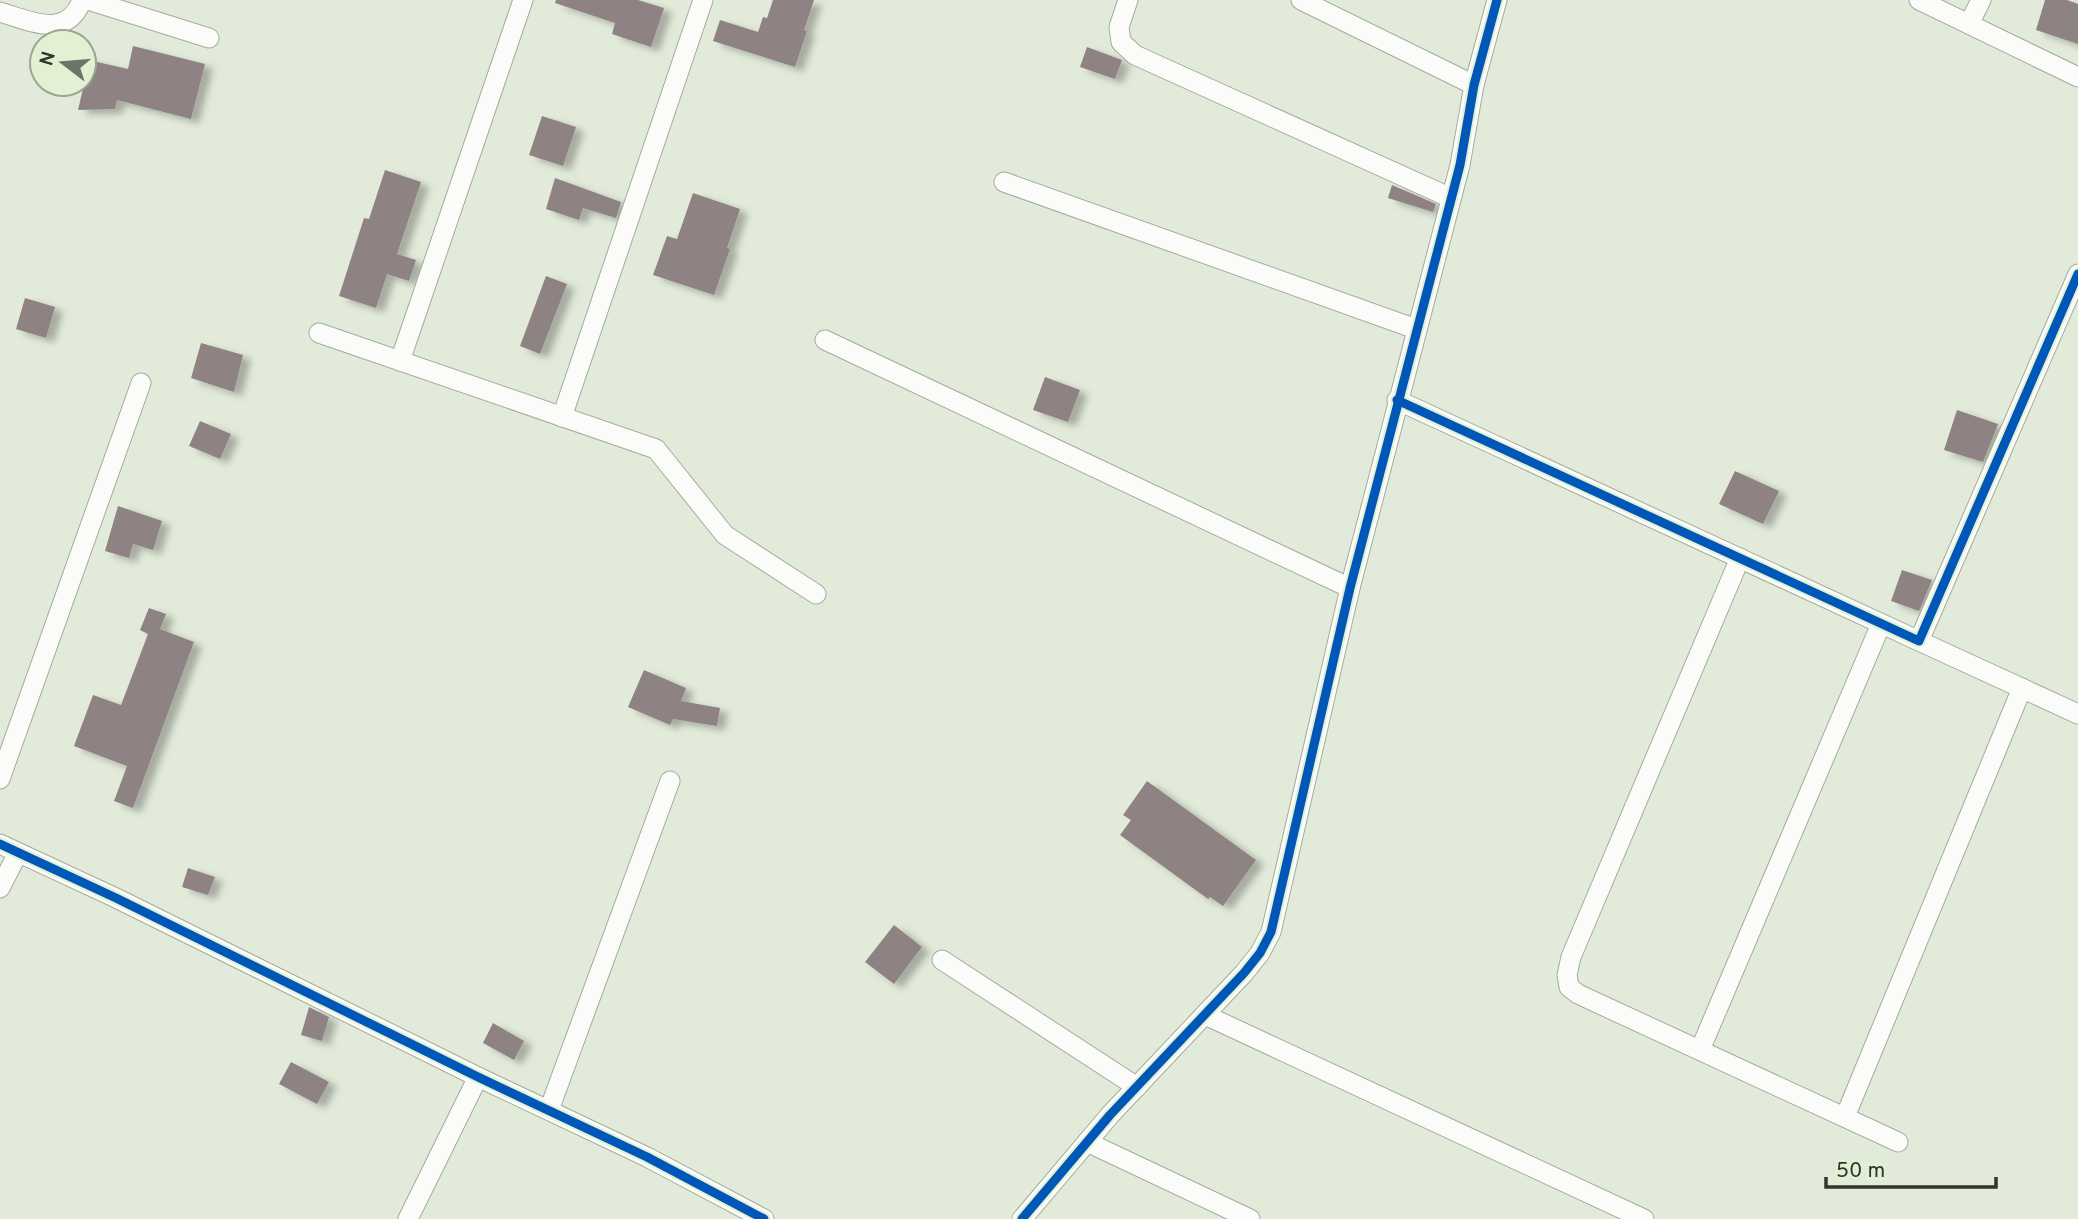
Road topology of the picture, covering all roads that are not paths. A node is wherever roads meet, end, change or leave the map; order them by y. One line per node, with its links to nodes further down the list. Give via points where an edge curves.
1 (82, 0): 10 (street, via 74,15 52,25)
2 (88, 0): 12 (street)
3 (523, 0): 21 (street)
4 (703, 0): 24 (street)
5 (1128, 0): 16 (street, via 1119,27 1121,42 1135,55)
6 (1301, 0): 14 (street)
7 (1497, 0): 14 (street)
8 (1919, 0): 11 (street)
9 (1981, 0): 11 (street)
10 (0, 12)
11 (1969, 24): 13 (street)
12 (209, 38)
13 (2078, 77)
14 (1474, 85): 16 (street)
15 (1004, 182): 18 (street)
16 (1451, 198): 18 (street)
17 (2078, 274): 29 (street)
18 (1416, 329): 23 (street)
19 (319, 333): 21 (street)
20 (825, 340): 26 (street)
21 (400, 361): 24 (street)
22 (141, 383): 32 (street)
23 (1397, 400): 25 (street); 26 (street)
24 (562, 417): 27 (street, via 656,449 725,536)
25 (1740, 558): 28 (street); 39 (street, via 1567,975 1569,987 1578,994)
26 (1350, 588): 38 (street, via 1270,932 1260,953)
27 (816, 594)
28 (1881, 624): 29 (street); 39 (street)
29 (1919, 641): 30 (street)
30 (2022, 688): 31 (street); 43 (street)
31 (2078, 714)
32 (0, 779)
33 (670, 781): 42 (street)
34 (0, 844): 35 (street)
35 (18, 853): 36 (street); 40 (street)
36 (0, 888)
37 (942, 960): 41 (street)
38 (1205, 1015): 41 (street); 50 (street)
39 (1700, 1050): 43 (street)
40 (478, 1077): 42 (street); 46 (street)
41 (1137, 1087): 44 (street)
42 (549, 1110): 47 (street)
43 (1845, 1117): 45 (street)
44 (1087, 1142): 48 (street); 49 (street)
45 (1898, 1142)
46 (408, 1219)
47 (764, 1219)
48 (1022, 1219)
49 (1250, 1219)
50 (1644, 1219)

